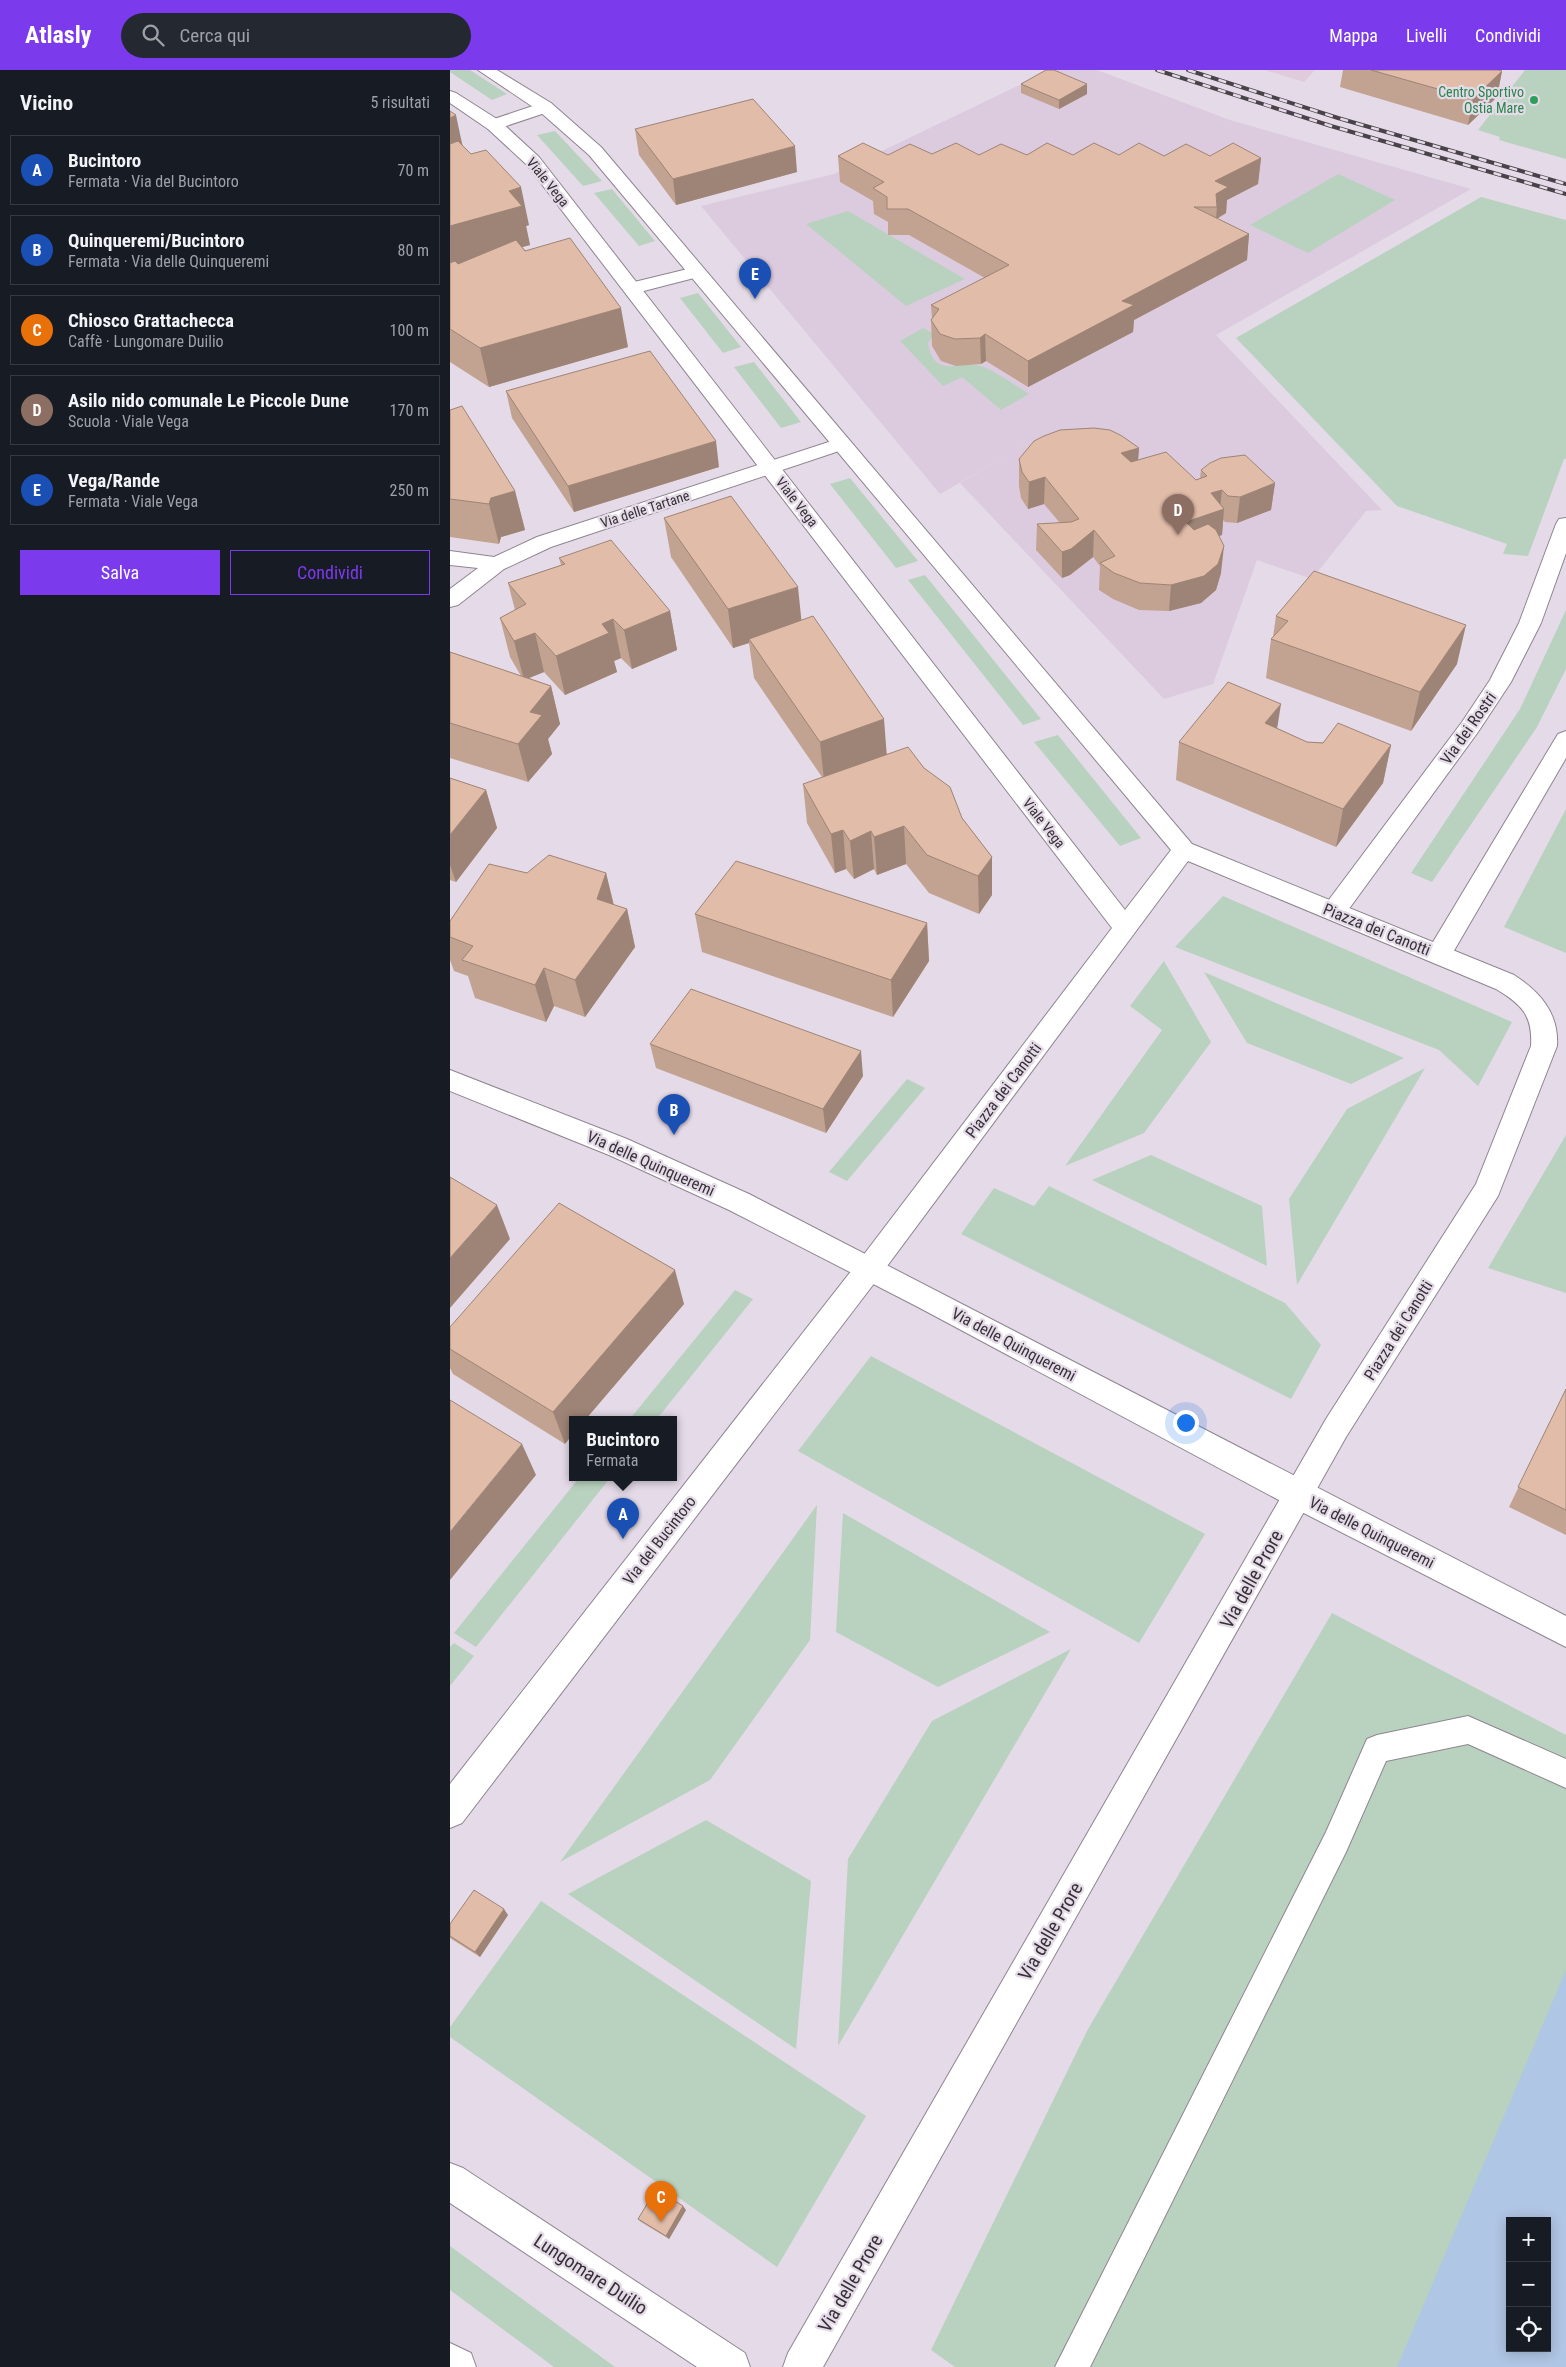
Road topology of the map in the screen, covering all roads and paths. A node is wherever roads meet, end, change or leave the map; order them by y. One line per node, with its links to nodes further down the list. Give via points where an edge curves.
1 (486, 70): 3 (street)
2 (450, 96): 4 (street, Viale Vega)
3 (545, 107): 4 (street); 5 (street, via 595,151)
4 (494, 125): 6 (street, Viale Vega, via 533,161)
5 (696, 272): 6 (street); 7 (street)
6 (632, 288): 8 (street, Viale Vega)
7 (841, 444): 8 (street, Via delle Tartane); 14 (street)
8 (770, 467): 11 (street, Via delle Tartane, via 544,542); 16 (street, Viale Vega)
9 (1566, 524): 15 (street, Via dei Rostri, via 1530,623 1500,682)
10 (450, 558): 11 (street)
11 (497, 564): 12 (street, Via delle Tartane)
12 (450, 600)
13 (1566, 739): 17 (street)
14 (1184, 850): 15 (street, Piazza dei Canotti); 16 (street, Piazza dei Canotti)
15 (1334, 911): 17 (street, Piazza dei Canotti)
16 (1125, 928): 19 (street, Piazza dei Canotti)
17 (1439, 954): 20 (street, Piazza dei Canotti, via 1505,982 1529,999 1544,1022 1544,1046 1488,1188 1336,1428)
18 (450, 1080): 19 (street, Via delle Quinqueremi, via 674,1172)
19 (869, 1269): 20 (street, Via delle Quinqueremi); 23 (street, Via del Bucintoro)
20 (1298, 1495): 21 (street, Via delle Quinqueremi); 28 (street, Via delle Prore)
21 (1566, 1632)
22 (1566, 1774): 29 (lane, via 1468,1730 1377,1749 1336,1842)
23 (450, 1811)
24 (450, 2181): 27 (street, Lungomare Duilio)
25 (450, 2362): 26 (street)
26 (457, 2367)
27 (732, 2367)
28 (802, 2367)
29 (1072, 2367)

